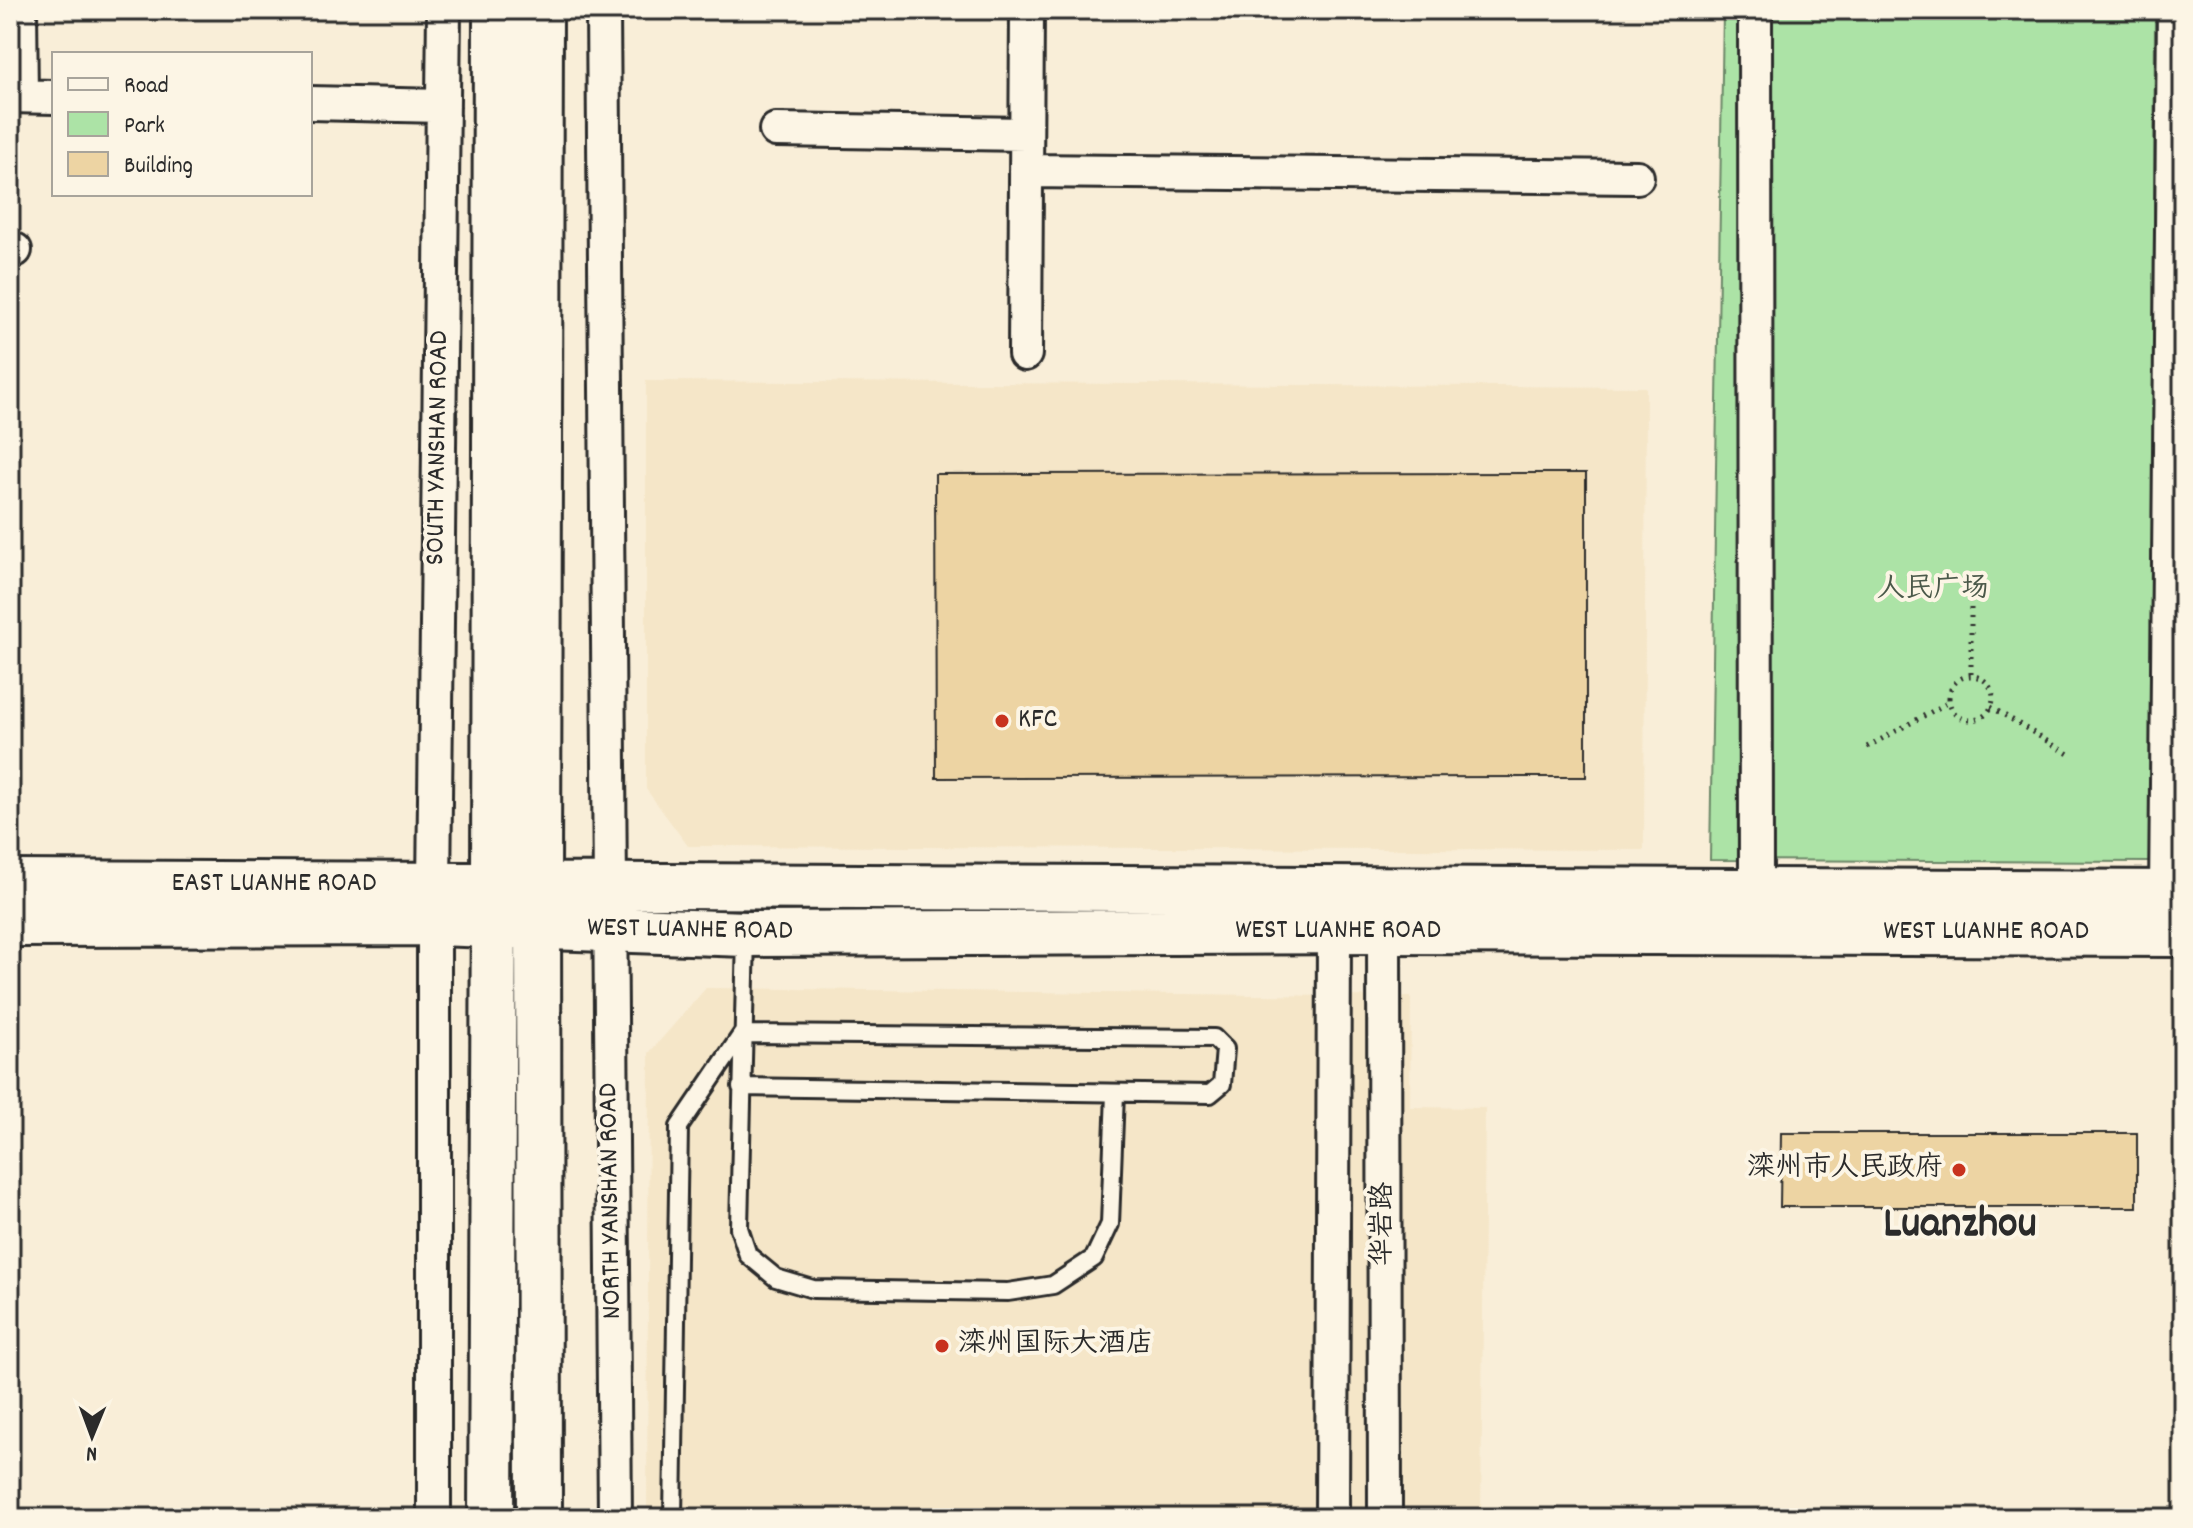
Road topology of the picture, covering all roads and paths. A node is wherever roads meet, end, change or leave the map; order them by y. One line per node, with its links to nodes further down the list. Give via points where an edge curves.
1 (20, 10): 9 (street)
2 (444, 10): 12 (street, SOUTH YANSHAN ROAD)
3 (496, 10): 29 (main road, SOUTH YANSHAN ROAD)
4 (540, 10): 30 (main road)
5 (603, 10): 25 (street)
6 (1027, 10): 14 (street)
7 (1755, 10): 26 (street)
8 (2174, 10): 27 (street)
9 (16, 96): 10 (street)
10 (52, 97)
11 (312, 103): 12 (street)
12 (443, 106): 28 (street, SOUTH YANSHAN ROAD)
13 (776, 130): 14 (street)
14 (1026, 134): 15 (street)
15 (1026, 171): 16 (street); 17 (street)
16 (1637, 177)
17 (1025, 354)
18 (1971, 576): 19 (path)
19 (1971, 676): 20 (path, via 1953,685); 21 (path, via 1989,686)
20 (1949, 702): 21 (path, via 1966,719 1981,718); 22 (path)
21 (1991, 707): 23 (path)
22 (1867, 747)
23 (2070, 755)
24 (10, 883): 28 (main road, EAST LUANHE ROAD)
25 (611, 884): 26 (main road, WEST LUANHE ROAD); 30 (main road, WEST LUANHE ROAD); 32 (street, NORTH YANSHAN ROAD)
26 (1756, 890): 27 (main road, WEST LUANHE ROAD)
27 (2174, 893)
28 (435, 905): 29 (main road, EAST LUANHE ROAD); 31 (main road, EAST LUANHE ROAD); 40 (street)
29 (493, 906): 30 (main road, EAST LUANHE ROAD); 41 (main road)
30 (538, 906): 32 (main road, WEST LUANHE ROAD); 42 (main road)
31 (10, 924)
32 (609, 930): 35 (main road, WEST LUANHE ROAD); 43 (street, NORTH YANSHAN ROAD)
33 (1384, 931): 34 (main road, WEST LUANHE ROAD); 36 (main road, WEST LUANHE ROAD); 46 (street, 华岩路)
34 (1334, 933): 35 (main road, WEST LUANHE ROAD); 45 (street, 华岩路)
35 (746, 934): 37 (lane)
36 (2183, 934)
37 (742, 1034): 38 (lane); 39 (lane, via 1214,1038 1225,1049 1222,1084 1210,1094); 44 (lane, via 679,1127)
38 (741, 1087): 39 (lane); 39 (lane, via 739,1228 748,1255 776,1278 813,1289 1008,1292 1053,1285 1094,1258 1110,1224)
39 (1115, 1093)
40 (434, 1518)
41 (491, 1518)
42 (539, 1518)
43 (615, 1518)
44 (673, 1518)
45 (1332, 1518)
46 (1385, 1518)

